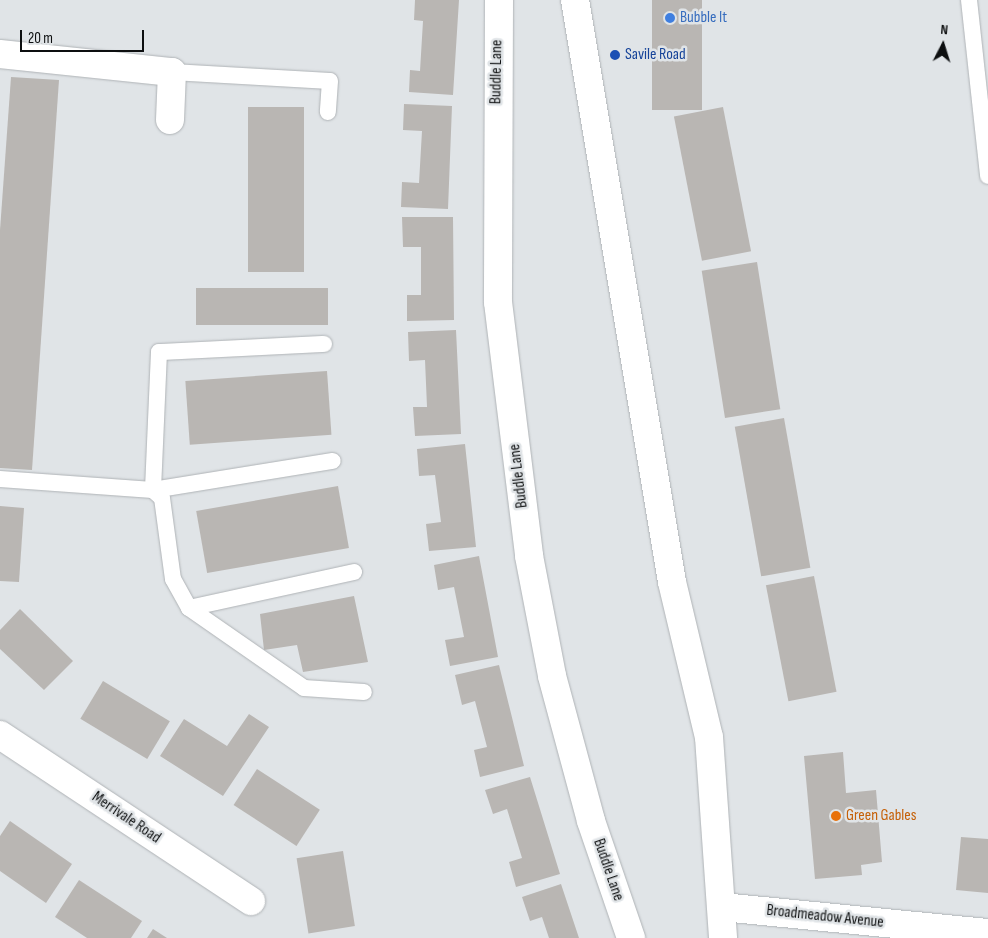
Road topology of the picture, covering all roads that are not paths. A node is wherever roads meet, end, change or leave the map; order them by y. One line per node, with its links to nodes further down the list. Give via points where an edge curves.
1 (499, 0): 20 (street, Buddle Lane, via 498,302 529,556 552,676 586,803)
2 (576, 0): 18 (street, via 670,572 709,737)
3 (969, 0): 8 (lane)
4 (0, 54): 5 (street)
5 (172, 72): 6 (lane, via 330,81); 7 (street)
6 (328, 112)
7 (170, 120)
8 (988, 176)
9 (324, 344): 12 (lane, via 159,352)
10 (333, 461): 12 (lane)
11 (0, 480): 12 (lane)
12 (153, 490): 14 (lane, via 162,498 173,579)
13 (354, 572): 14 (lane)
14 (189, 608): 15 (lane, via 304,688)
15 (364, 692)
16 (0, 735): 17 (street, Merrivale Road)
17 (251, 901)
18 (722, 907): 19 (street, Broadmeadow Avenue); 21 (street)
19 (988, 933)
20 (631, 938)
21 (723, 938)

